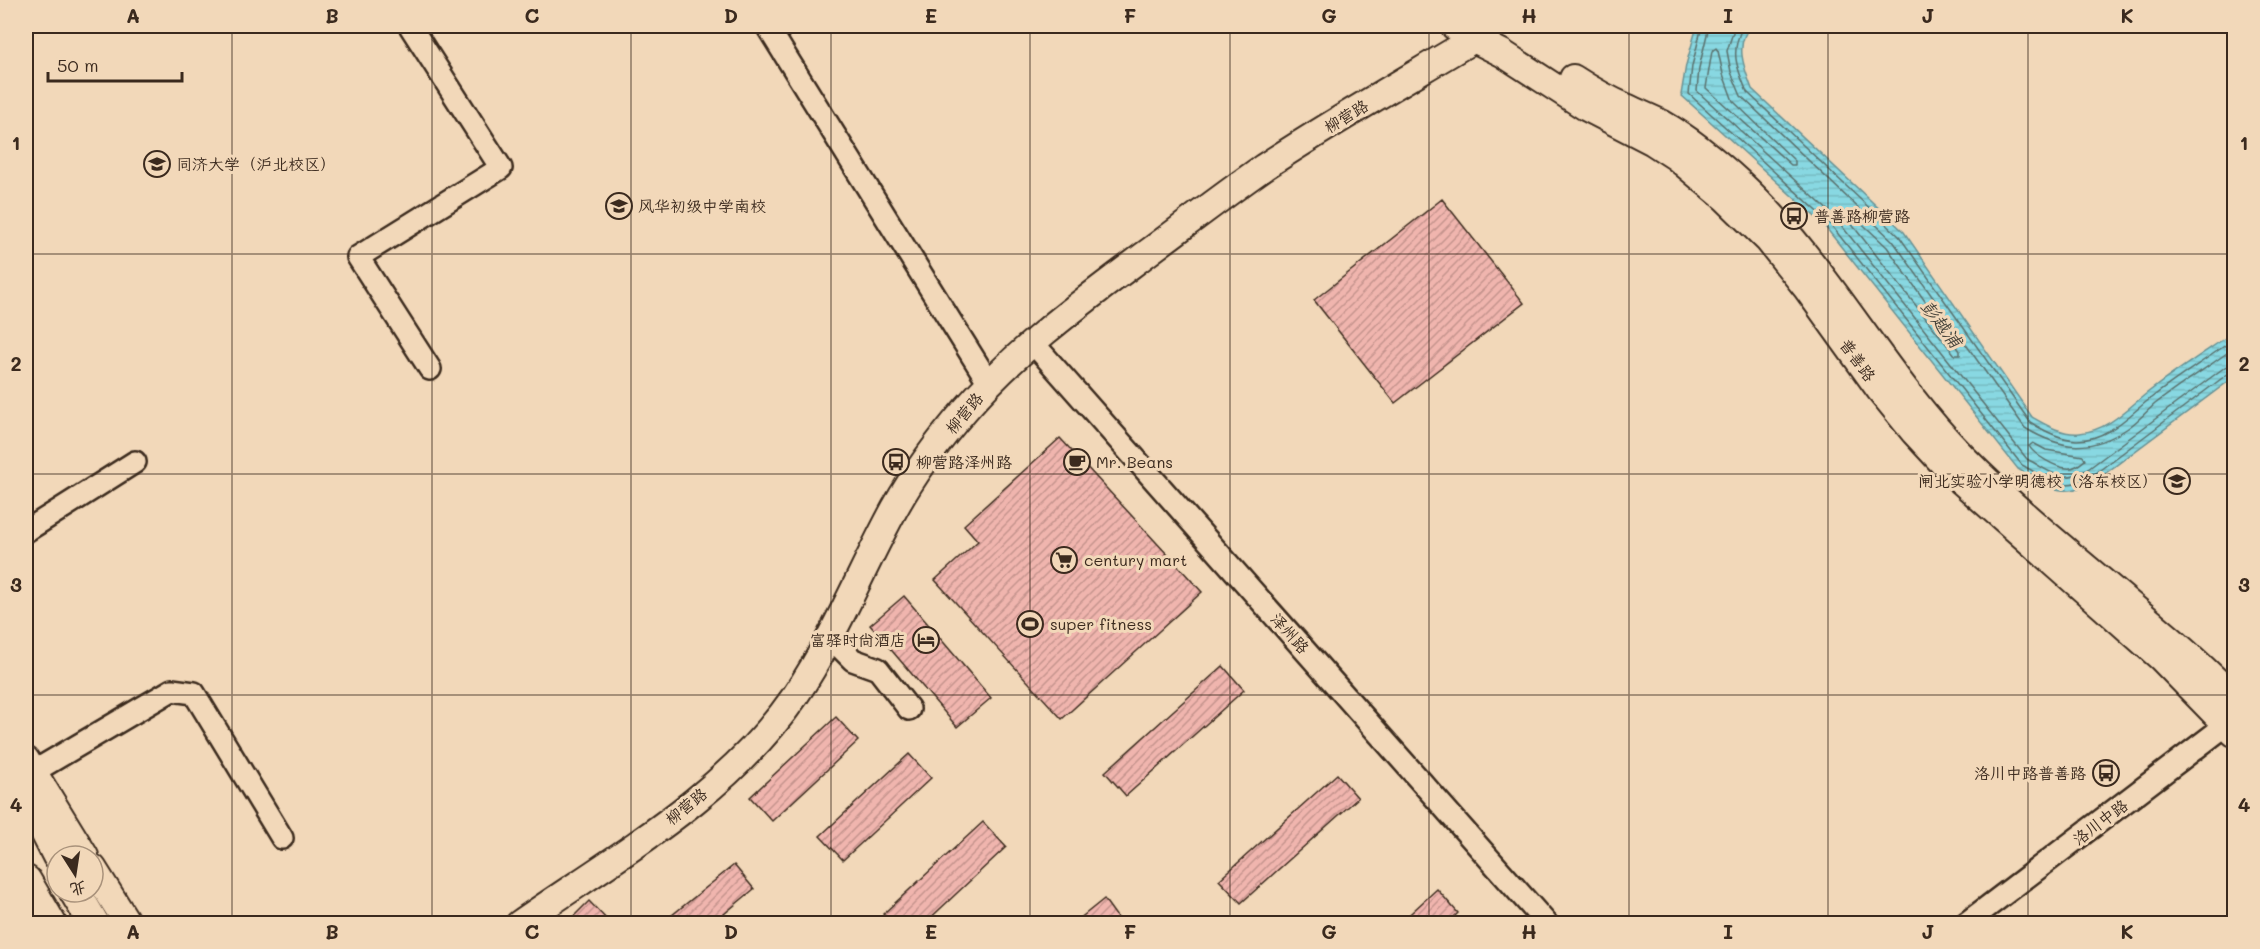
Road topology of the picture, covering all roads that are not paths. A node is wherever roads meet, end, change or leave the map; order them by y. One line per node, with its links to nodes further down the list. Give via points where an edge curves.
1 (410, 26): 5 (street, via 501,168 358,257)
2 (767, 26): 6 (street)
3 (1476, 29): 4 (main road, 柳营路, via 1261,169); 10 (main road, 普善路, via 1514,40 1595,92 1661,123 1690,140 1740,183 1784,228 1895,378 1964,458); 12 (main road, 普善路, via 1502,53 1587,108 1653,142 1725,198 1768,240 1879,389 1951,472)
4 (1032, 343): 6 (main road, 柳营路); 27 (street, 泽州路)
5 (430, 369)
6 (989, 383): 9 (main road, 柳营路, via 939,443 896,508)
7 (135, 462): 8 (street)
8 (26, 531)
9 (830, 637): 11 (street, via 853,660 878,669); 26 (main road, 柳营路, via 794,697 766,733 715,782 668,821)
10 (2235, 698)
11 (909, 709)
12 (2232, 726): 28 (street, 洛川中路)
13 (27, 779): 15 (street, via 172,690 194,693); 17 (highway); 18 (main road); 19 (main road)
14 (26, 810): 16 (highway)
15 (282, 838)
16 (46, 844)
17 (53, 844)
18 (58, 844)
19 (76, 844)
20 (26, 881): 24 (highway)
21 (105, 887): 25 (main road)
22 (26, 903): 23 (main road)
23 (38, 924)
24 (51, 924)
25 (128, 924)
26 (519, 924)
27 (1547, 924)
28 (1965, 924)

